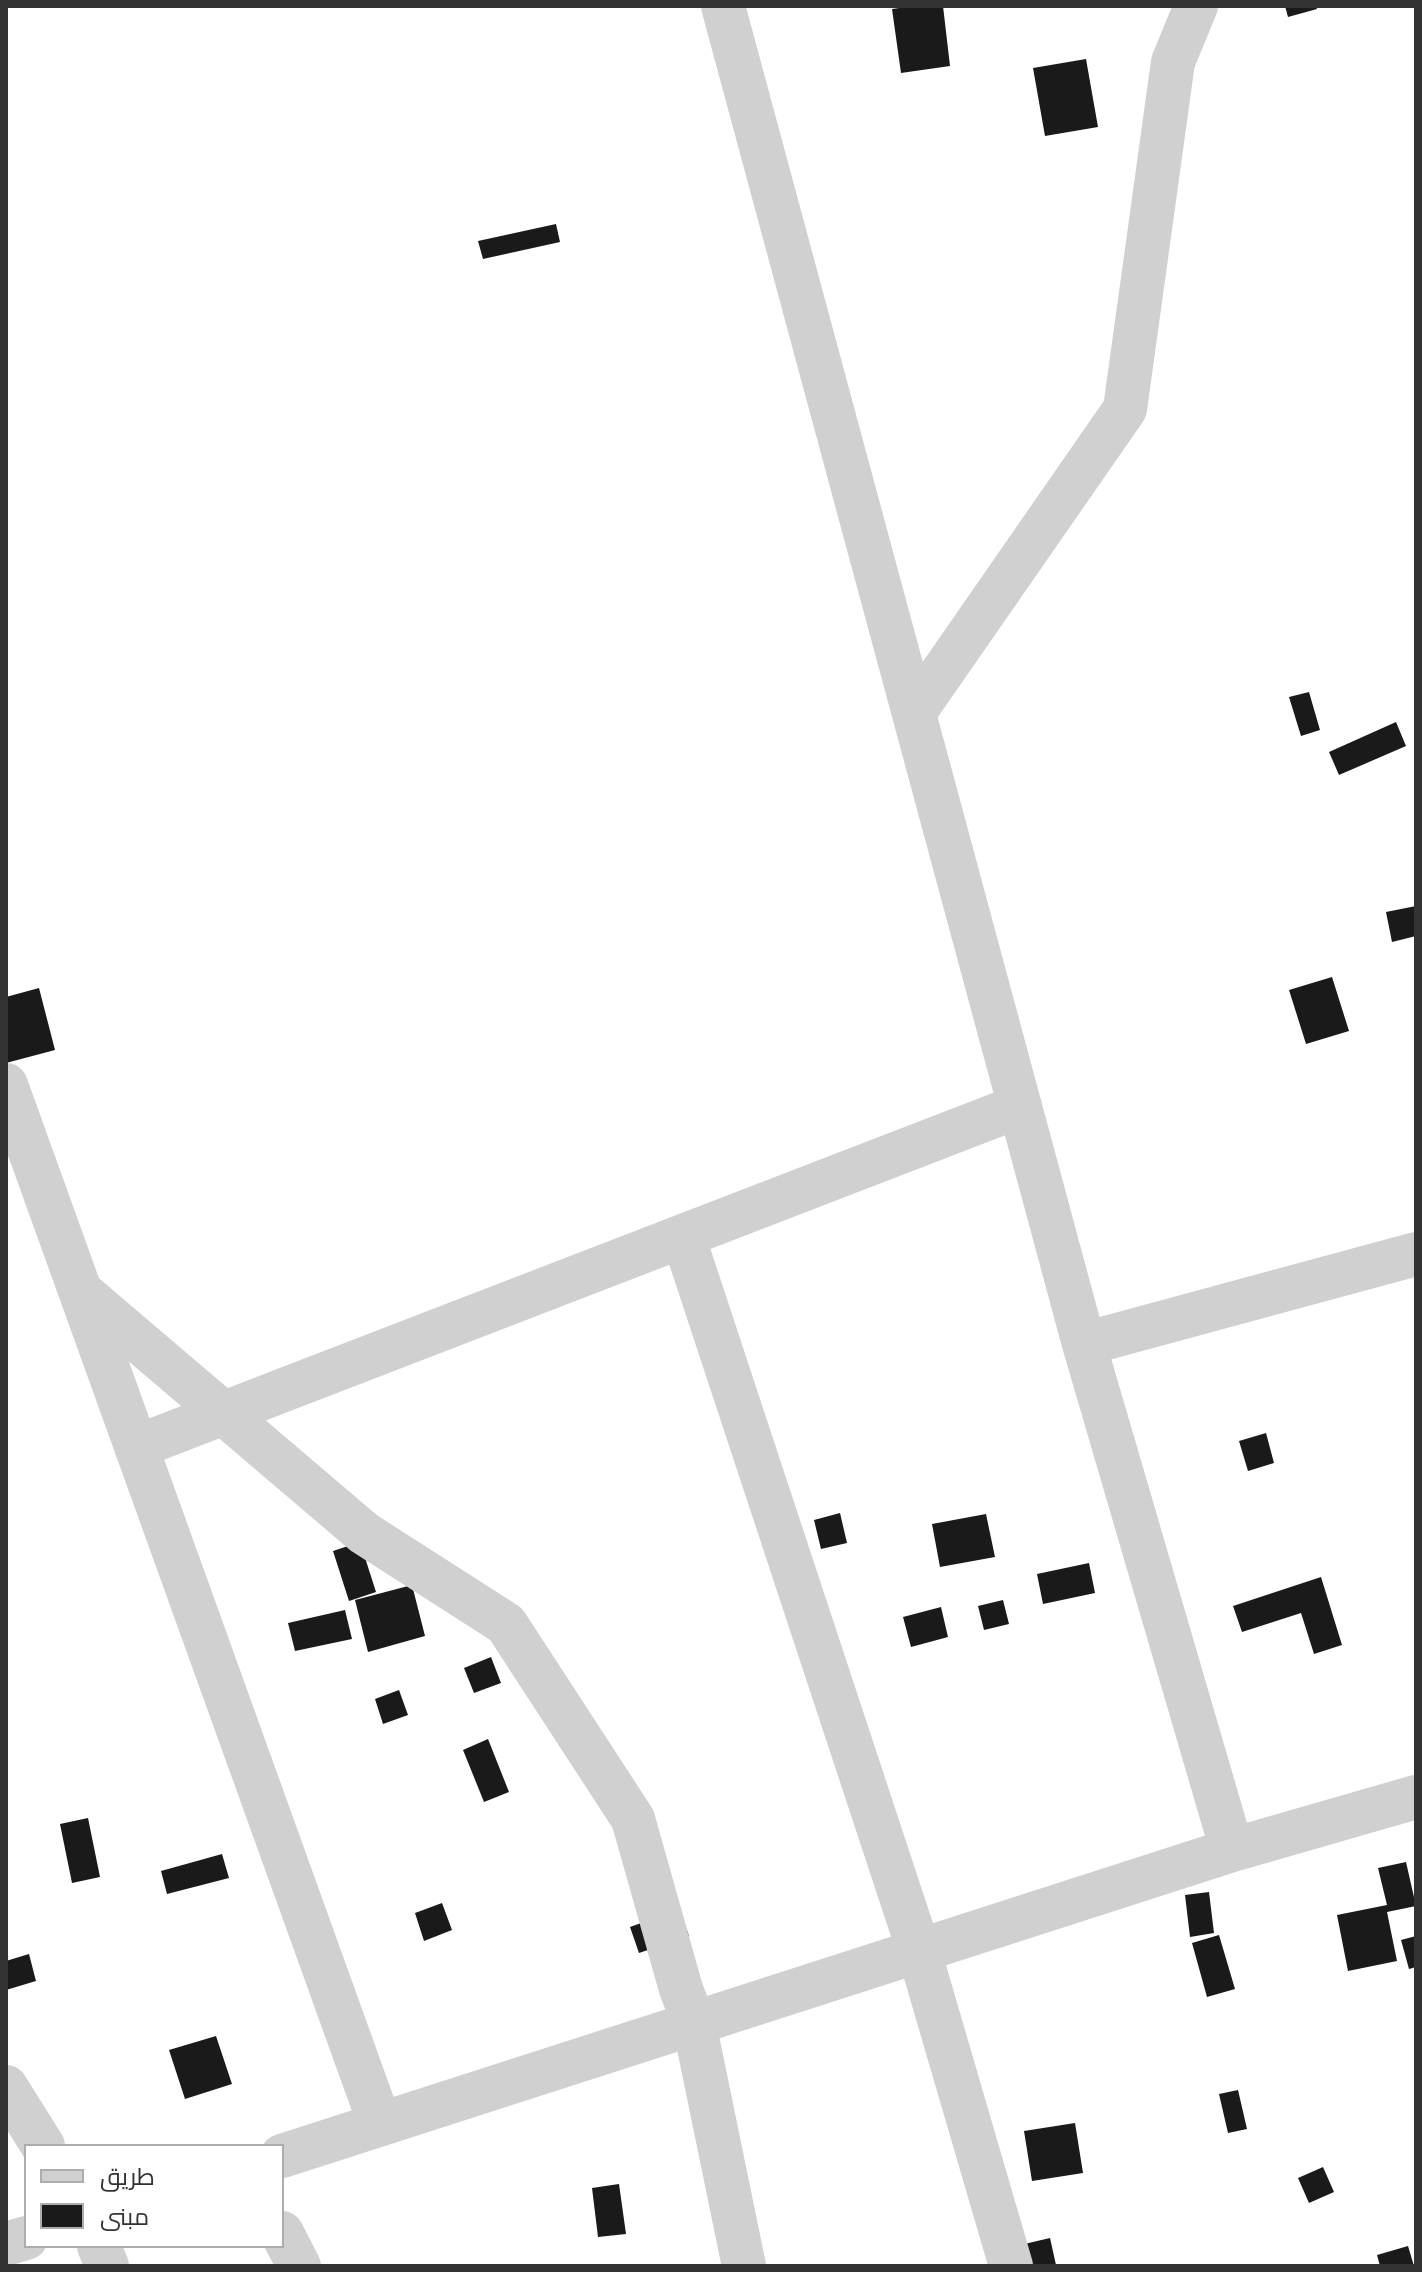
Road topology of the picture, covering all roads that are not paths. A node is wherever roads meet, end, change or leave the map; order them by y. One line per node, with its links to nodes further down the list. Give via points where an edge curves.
1 (723, 6): 3 (street)
2 (1196, 6): 3 (street, via 1173,62 1125,409)
3 (914, 713): 5 (street)
4 (6, 1085): 6 (street)
5 (1020, 1106): 7 (street); 10 (street)
6 (14, 1118): 9 (street)
7 (683, 1236): 11 (street); 15 (street)
8 (1416, 1254): 10 (street)
9 (80, 1291): 11 (street); 12 (street)
10 (1084, 1344): 14 (street)
11 (224, 1413): 12 (street); 16 (street, via 364,1533 506,1624 633,1819)
12 (136, 1447): 18 (street)
13 (1416, 1797): 14 (street)
14 (1232, 1850): 15 (street)
15 (919, 1951): 16 (street); 24 (street)
16 (694, 2023): 18 (street); 23 (street)
17 (6, 2087): 19 (street)
18 (380, 2124): 20 (street)
19 (42, 2144)
20 (284, 2155)
21 (284, 2237): 22 (street)
22 (299, 2266)
23 (744, 2266)
24 (1011, 2266)

